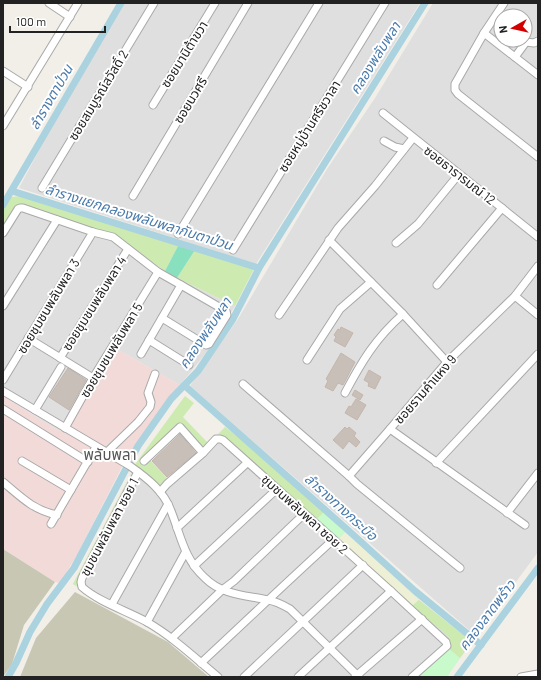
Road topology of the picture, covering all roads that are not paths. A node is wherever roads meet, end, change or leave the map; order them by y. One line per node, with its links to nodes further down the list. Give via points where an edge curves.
1 (49, 3): 9 (street)
2 (78, 3): 9 (street)
3 (154, 3): 24 (street, ซอยสมบูรณ์สวัสดิ์ 2)
4 (215, 3): 16 (street, ซอยมานิต้าขวา)
5 (248, 3): 25 (street, ซอยนวศรี)
6 (319, 3): 30 (street)
7 (385, 3): 35 (street, ซอยหมู่บ้านศรีชวาลา)
8 (504, 3): 10 (street)
9 (70, 17): 15 (street)
10 (484, 33): 12 (street); 22 (street, via 455,84 455,90)
11 (538, 41): 12 (street, via 526,42)
12 (515, 57): 14 (street)
13 (3, 72): 15 (street)
14 (538, 75)
15 (28, 87): 18 (street)
16 (153, 105)
17 (383, 113): 19 (street, ซอยธารารมณ์ 12)
18 (3, 126)
19 (413, 138): 21 (street); 23 (street, ซอยธารารมณ์ 12)
20 (384, 141): 21 (street)
21 (404, 150): 32 (street)
22 (538, 157)
23 (459, 174): 26 (street, ซอยธารารมณ์ 12); 33 (street, via 418,224)
24 (42, 188)
25 (133, 196)
26 (502, 208): 31 (street, ซอยธารารมณ์ 12); 40 (street)
27 (57, 220): 28 (street); 29 (street, via 20,208); 42 (street)
28 (93, 232): 34 (street, via 113,237); 47 (street, ซอยชุมชนพลับพลา 3)
29 (3, 233)
30 (178, 234)
31 (538, 237)
32 (329, 240): 38 (street); 44 (street)
33 (396, 243)
34 (128, 249): 37 (street); 51 (street, ซอยชุมชนพลับพลา 4)
35 (233, 250)
36 (538, 266): 41 (street, ซอยรามคำแหง 9)
37 (158, 272): 39 (street); 57 (street, ซอยชุมชนพลับพลา 5)
38 (371, 282): 43 (street); 52 (street, via 340,309)
39 (181, 285): 46 (street); 46 (street, via 226,311 227,315 206,345)
40 (437, 285)
41 (515, 296): 45 (street); 53 (street, ซอยรามคำแหง 9)
42 (3, 306)
43 (403, 314): 53 (street); 61 (street, via 385,330)
44 (279, 315)
45 (538, 315)
46 (162, 318): 48 (street)
47 (28, 338): 51 (street); 58 (street, ซอยชุมชนพลับพลา 3)
48 (149, 340): 49 (street); 54 (street)
49 (141, 354)
50 (538, 354): 73 (street)
51 (60, 358): 57 (street)
52 (307, 360)
53 (447, 362): 65 (street, ซอยรามคำแหง 9)
54 (189, 365)
55 (61, 367): 63 (street)
56 (155, 374): 67 (street, via 148,393 150,407)
57 (93, 378): 64 (street, ซอยชุมชนพลับพลา 5)
58 (3, 380)
59 (243, 384): 76 (street)
60 (3, 391): 63 (street)
61 (344, 393)
62 (3, 409): 71 (street)
63 (35, 410): 64 (street)
64 (65, 428): 66 (street)
65 (390, 429): 73 (street); 76 (street, ซอยรามคำแหง 9)
66 (96, 447): 67 (street); 71 (street)
67 (106, 453): 74 (street)
68 (203, 453): 70 (street, via 180,427); 72 (street, ชุมชนพลับพลา ซอย 2, via 216,439 220,439); 80 (street, ชุมชนพลับพลา ซอย 2)
69 (22, 461): 79 (street)
70 (144, 461)
71 (88, 462): 79 (street)
72 (247, 463): 78 (street, ชุมชนพลับพลา ซอย 2); 87 (street)
73 (436, 463): 82 (street)
74 (138, 472): 80 (street); 96 (street, ชุมชนพลับพลา ซอย 1, via 81,582 86,590)
75 (538, 473): 82 (street)
76 (349, 476): 92 (street)
77 (3, 482): 84 (street, via 34,508)
78 (277, 489): 83 (street, ชุมชนพลับพลา ซอย 2); 91 (street)
79 (71, 490): 84 (street)
80 (160, 492): 81 (street)
81 (168, 504): 87 (street); 96 (street)
82 (507, 513): 86 (street)
83 (304, 514): 88 (street, ชุมชนพลับพลา ซอย 2); 93 (street)
84 (57, 515): 85 (street)
85 (51, 524)
86 (524, 525)
87 (177, 528): 89 (street)
88 (333, 540): 90 (street, ชุมชนพลับพลา ซอย 2); 95 (street)
89 (185, 553): 91 (street); 98 (street)
90 (362, 565): 94 (street, ชุมชนพลับพลา ซอย 2); 99 (street)
91 (194, 566): 93 (street, via 215,587)
92 (460, 568)
93 (222, 590): 95 (street); 100 (street)
94 (391, 591): 97 (street, ชุมชนพลับพลา ซอย 2); 101 (street)
95 (268, 600): 99 (street, via 290,609); 102 (street)
96 (112, 604): 98 (street, ชุมชนพลับพลา ซอย 1)
97 (422, 619): 104 (street); 108 (street, ชุมชนพลับพลา ซอย 2, via 447,646)
98 (147, 622): 100 (street, ชุมชนพลับพลา ซอย 1)
99 (302, 622): 101 (street); 106 (street)
100 (172, 638): 102 (street, ชุมชนพลับพลา ซอย 1)
101 (330, 648): 104 (street); 107 (street)
102 (201, 663): 105 (street, ชุมชนพลับพลา ซอย 1)
103 (538, 674): 109 (street)
104 (357, 676)
105 (218, 677)
106 (244, 677)
107 (298, 677)
108 (412, 677)
109 (521, 677)

